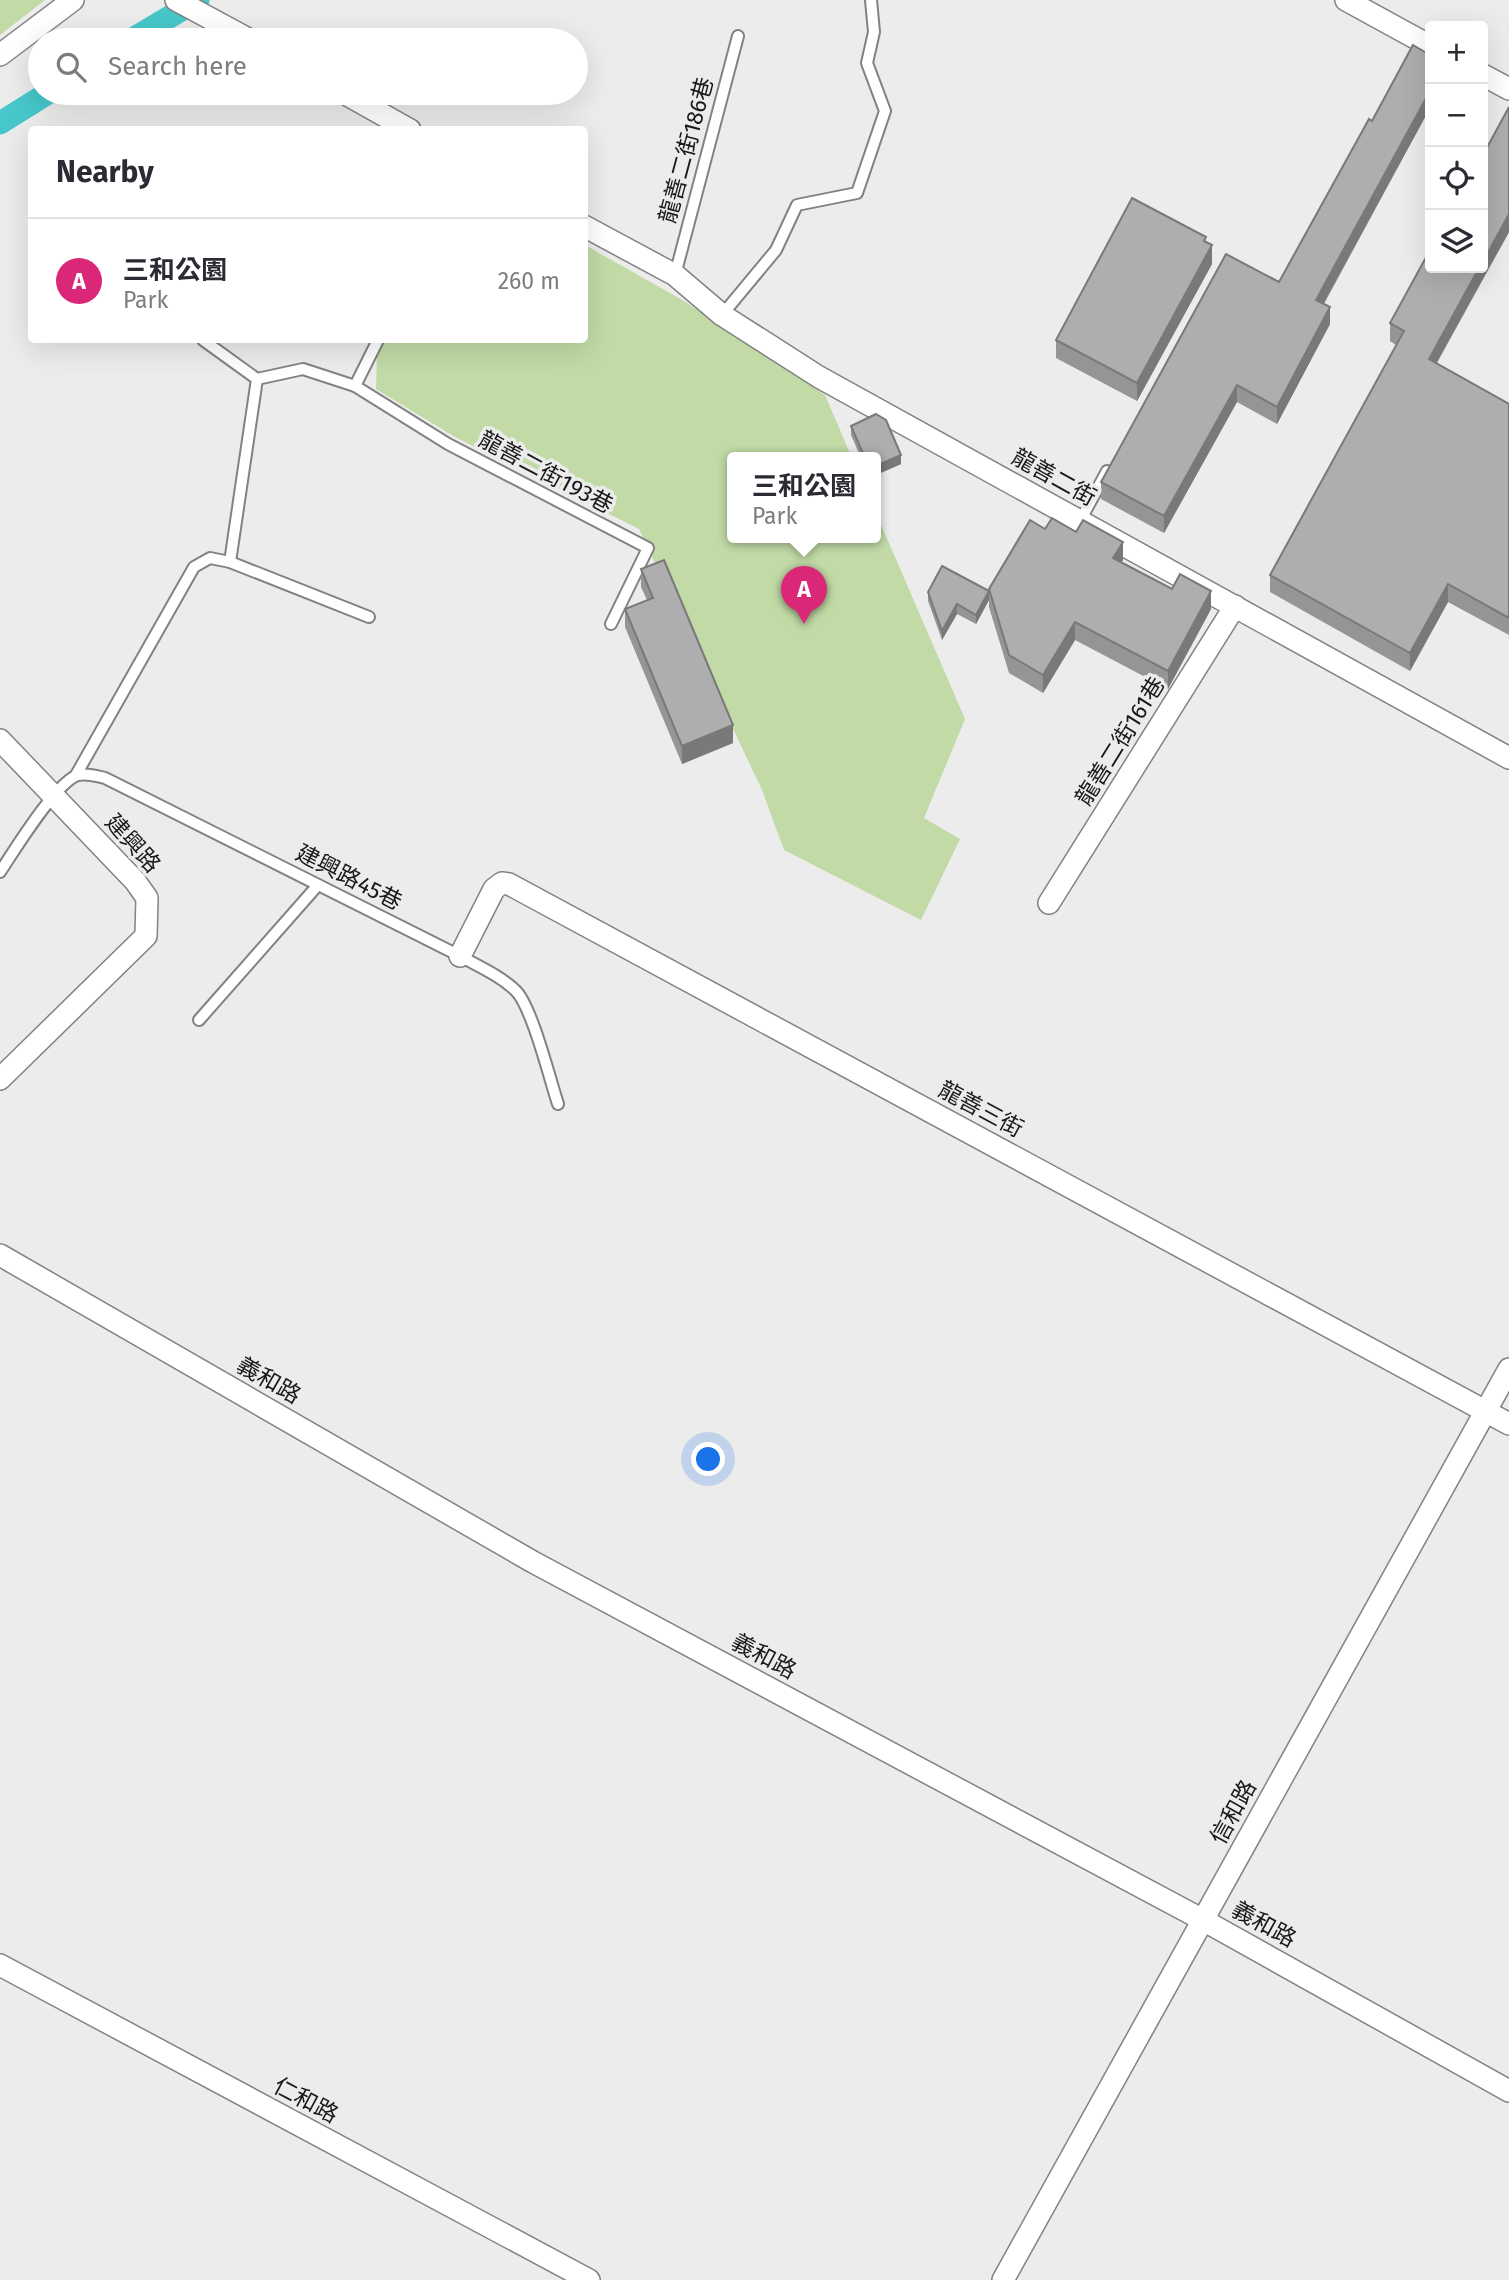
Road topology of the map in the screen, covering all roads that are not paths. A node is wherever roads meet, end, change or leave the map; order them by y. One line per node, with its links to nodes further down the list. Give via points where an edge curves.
1 (73, 0): 5 (street)
2 (871, 0): 17 (lane, via 874,32 867,62 885,111 857,193 797,205 776,250)
3 (1346, 0): 9 (street)
4 (184, 4): 6 (street)
5 (36, 28)
6 (228, 28)
7 (28, 34): 10 (street)
8 (738, 36): 16 (lane, 龍善二街186巷)
9 (1425, 43)
10 (0, 55)
11 (1488, 78): 12 (street)
12 (1509, 89)
13 (366, 105): 14 (street)
14 (404, 126)
15 (588, 228): 16 (street, 龍善二街)
16 (675, 275): 17 (street, 龍善二街)
17 (722, 315): 23 (street, 龍善二街, via 819,377)
18 (207, 343): 20 (lane)
19 (376, 343): 21 (lane)
20 (257, 379): 21 (lane, 龍善二街193巷, via 303,369); 24 (lane)
21 (355, 386): 27 (lane, 龍善二街193巷, via 447,444 648,548)
22 (1113, 460): 23 (lane)
23 (1080, 521): 25 (street, 龍善二街)
24 (230, 562): 26 (lane); 30 (lane, via 210,558 194,567)
25 (1235, 606): 29 (street, 龍善二街); 34 (street, 龍善二街161巷)
26 (369, 617)
27 (611, 624)
28 (3, 750): 31 (street, 建興路)
29 (1509, 758)
30 (76, 775): 31 (lane); 33 (lane, 建興路45巷, via 105,778)
31 (53, 796): 32 (lane); 37 (street, 建興路, via 147,898 146,936)
32 (0, 872)
33 (318, 885): 35 (lane, 建興路45巷); 36 (lane)
34 (1049, 903)
35 (460, 956): 38 (lane, 建興路45巷, via 517,992 527,1009); 41 (street, 龍善三街, via 494,889 509,884)
36 (199, 1020)
37 (0, 1079)
38 (558, 1104)
39 (0, 1255): 43 (street, 義和路, via 533,1562)
40 (1509, 1368): 41 (street, 信和路)
41 (1485, 1411): 42 (street, 龍善三街); 43 (street, 信和路)
42 (1509, 1424)
43 (1203, 1920): 45 (street, 義和路); 47 (street, 信和路)
44 (0, 1965): 46 (street, 仁和路)
45 (1509, 2091)
46 (589, 2280)
47 (1003, 2280)

